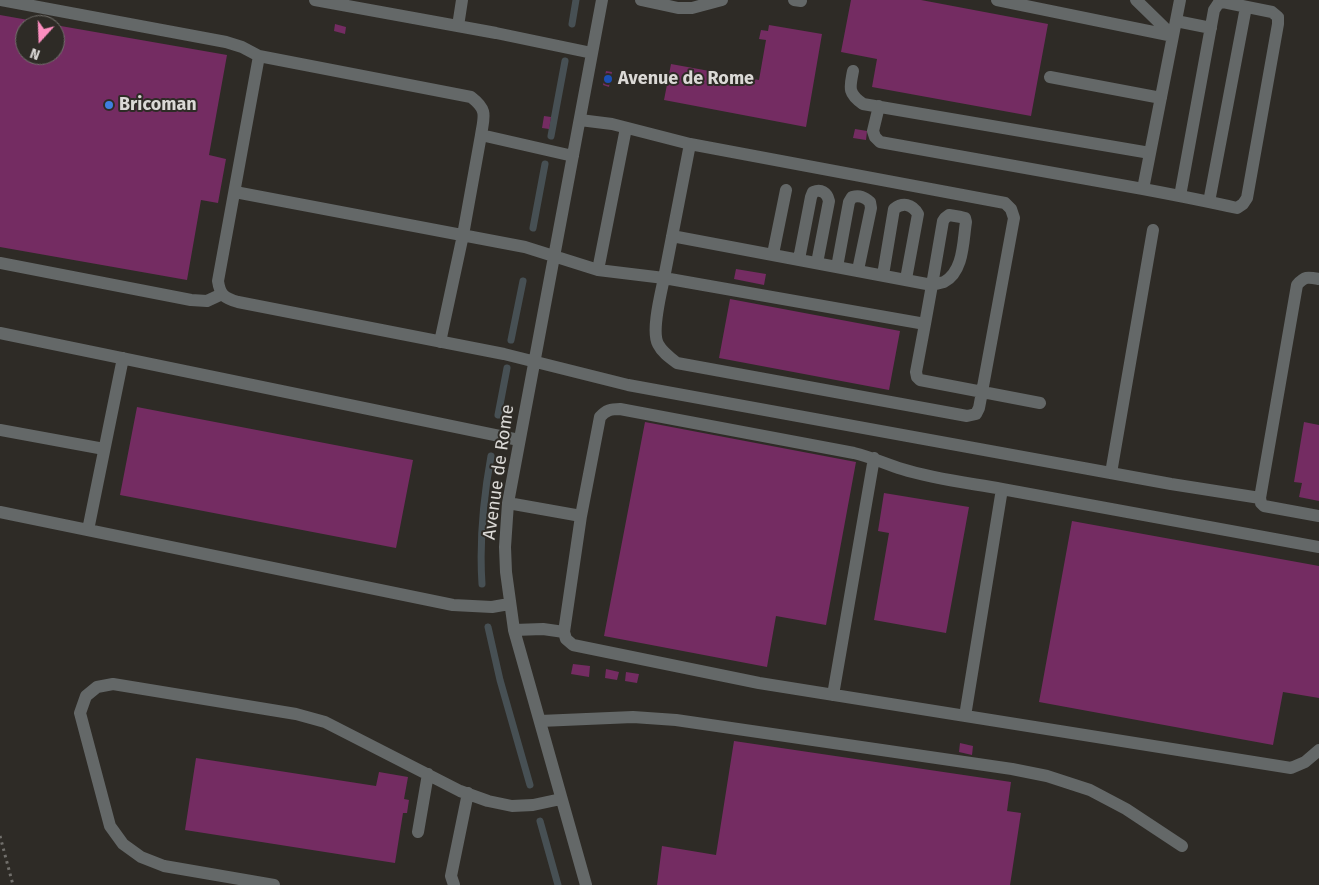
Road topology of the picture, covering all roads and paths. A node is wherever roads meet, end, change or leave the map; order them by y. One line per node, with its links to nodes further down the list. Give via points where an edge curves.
1 (1, 0): 16 (street, via 226,42)
2 (315, 0): 12 (street)
3 (462, 0): 12 (street)
4 (602, 0): 15 (street, Avenue de Rome)
5 (641, 0): 6 (street, via 692,8)
6 (722, 0)
7 (998, 0): 14 (street)
8 (1136, 0): 14 (street)
9 (1180, 0): 11 (street)
10 (1246, 7): 13 (street, via 1223,2 1218,4); 31 (street); 31 (street, via 1272,12 1278,17 1247,198 1237,208)
11 (1176, 21): 13 (street); 14 (street)
12 (458, 26): 15 (street)
13 (1211, 28): 30 (street)
14 (1173, 36): 19 (street)
15 (592, 53): 21 (street, Avenue de Rome)
16 (259, 56): 23 (street, via 471,96 484,112); 29 (street)
17 (853, 71): 20 (street, via 850,90 855,98 863,104)
18 (1050, 77): 19 (street)
19 (1161, 98): 25 (street)
20 (879, 106): 25 (street); 27 (street, via 873,131 880,142)
21 (580, 120): 22 (street); 26 (street, Avenue de Rome)
22 (626, 128): 24 (street); 41 (street)
23 (481, 135): 26 (street); 33 (street)
24 (690, 144): 34 (street); 54 (street, via 1005,203 1014,218)
25 (1150, 153): 27 (street)
26 (573, 156): 36 (street, Avenue de Rome)
27 (1143, 189): 30 (street)
28 (786, 190): 35 (street)
29 (235, 192): 33 (street); 48 (street, via 218,280)
30 (1180, 196): 31 (street)
31 (1210, 202)
32 (1153, 230): 60 (street)
33 (463, 235): 36 (street, via 525,246); 51 (street)
34 (672, 236): 35 (street); 44 (street)
35 (773, 254): 37 (street)
36 (554, 256): 41 (street); 53 (street, Avenue de Rome)
37 (799, 260): 39 (street); 39 (street, via 811,197 818,190 824,192 828,201)
38 (0, 263): 48 (street, via 192,300 207,300)
39 (817, 263): 40 (street)
40 (837, 267): 42 (street); 42 (street, via 849,202 852,197 859,196 870,202 871,208)
41 (598, 270): 44 (street)
42 (858, 270): 43 (street)
43 (883, 275): 45 (street); 45 (street, via 894,209 907,204 918,214)
44 (664, 278): 49 (street); 54 (street, via 655,326 657,342 665,355 677,363 967,416 976,414)
45 (906, 279): 47 (street)
46 (1319, 279): 62 (street, via 1302,279 1297,285)
47 (932, 285): 47 (street, via 943,221 949,215 965,218 958,267 944,282); 49 (street)
48 (222, 294): 51 (street, via 228,300)
49 (925, 324): 54 (street, via 917,377)
50 (0, 333): 52 (street)
51 (440, 342): 53 (street)
52 (123, 358): 57 (street); 58 (street)
53 (534, 361): 57 (street, Avenue de Rome); 60 (street, via 628,385)
54 (982, 392): 55 (street)
55 (1040, 403)
56 (0, 430): 58 (street)
57 (519, 440): 63 (street, Avenue de Rome)
58 (104, 449): 67 (street)
59 (874, 458): 61 (street, via 924,475); 65 (street, via 620,409 610,410 600,417); 72 (street)
60 (1111, 473): 62 (street)
61 (1002, 489): 68 (street); 73 (street)
62 (1260, 498): 66 (street, via 1264,506)
63 (508, 503): 65 (street); 69 (street, Avenue de Rome, via 505,547)
64 (0, 512): 67 (street)
65 (581, 516): 71 (street)
66 (1319, 516)
67 (88, 530): 69 (street, via 453,605)
68 (1319, 547)
69 (509, 604): 70 (street, Avenue de Rome)
70 (514, 630): 71 (street, via 543,628); 74 (street, Avenue de Rome)
71 (564, 632): 72 (street, via 572,645)
72 (833, 695): 73 (street)
73 (965, 716): 75 (street, via 1291,768 1305,762)
74 (540, 721): 78 (street, Avenue de Rome); 81 (street, via 633,717 676,720 1047,776 1090,790)
75 (1319, 750)
76 (428, 774): 77 (street); 79 (street); 83 (street, via 325,722 296,714 112,684 97,687 86,696 80,714 110,826 123,844 141,857 164,866)
77 (468, 793): 78 (street, via 512,806); 84 (street, via 451,876)
78 (561, 800): 85 (street, Avenue de Rome)
79 (418, 832)
80 (0, 836): 82 (path)
81 (1182, 846)
82 (13, 885)
83 (274, 885)
84 (454, 885)
85 (586, 885)

